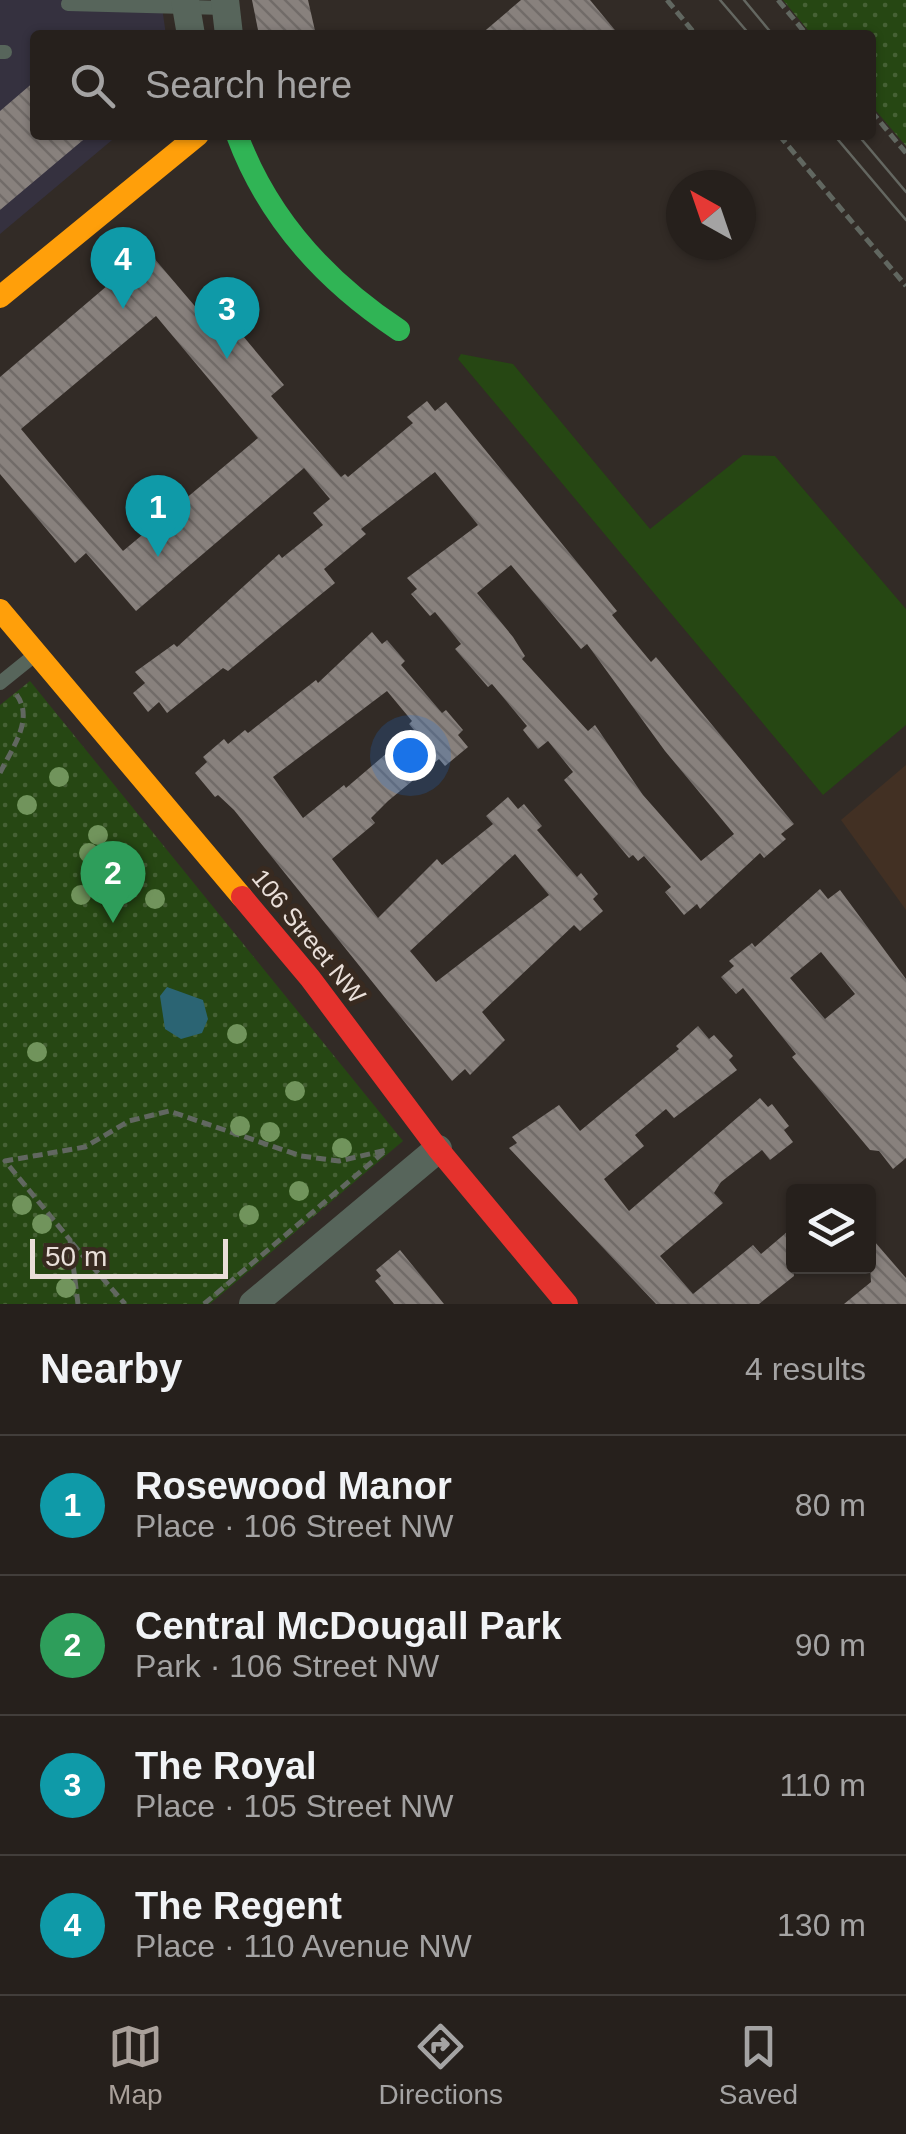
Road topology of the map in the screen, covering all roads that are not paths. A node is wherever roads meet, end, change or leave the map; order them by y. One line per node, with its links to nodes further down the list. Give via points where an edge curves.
1 (68, 4): 3 (lane)
2 (226, 14): 3 (lane)
3 (188, 15)
4 (192, 140): 6 (street)
5 (239, 140): 7 (street, via 270,206 347,295)
6 (0, 296)
7 (399, 330)
8 (0, 610): 9 (street, 106 Street NW)
9 (37, 653): 10 (lane); 11 (street, 106 Street NW, via 310,978)
10 (6, 686)
11 (438, 1149): 12 (street); 13 (street, 106 Street NW)
12 (256, 1303)
13 (567, 1304)

